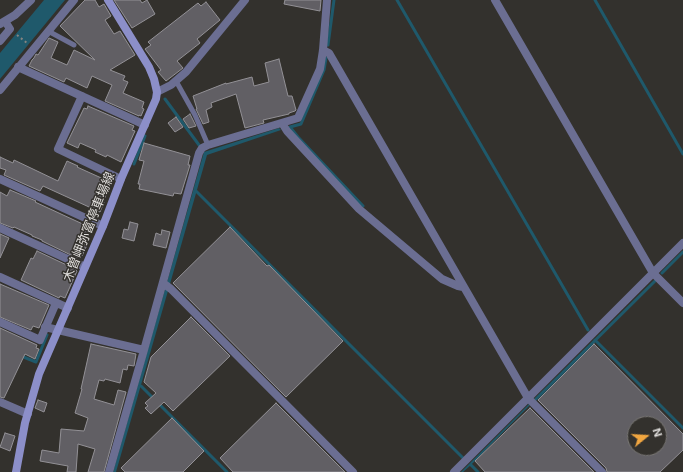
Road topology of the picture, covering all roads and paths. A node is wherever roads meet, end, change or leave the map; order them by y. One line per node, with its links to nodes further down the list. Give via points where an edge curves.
1 (31, 0): 7 (street, via 15,15)
2 (74, 0): 9 (street)
3 (108, 0): 17 (main road, via 149,67)
4 (245, 0): 15 (street)
5 (327, 0): 13 (street)
6 (495, 0): 28 (street)
7 (2, 22): 10 (street, via 10,29)
8 (12, 30): 12 (path)
9 (48, 31): 11 (lane); 14 (street)
10 (0, 41)
11 (74, 44)
12 (30, 45)
13 (323, 50): 19 (street, via 320,69 298,118); 31 (street, via 329,53)
14 (18, 67): 16 (street); 18 (street)
15 (176, 81): 17 (street); 21 (lane)
16 (0, 90)
17 (157, 92): 20 (main road, 木曽岬弥富停車場線)
18 (82, 96): 20 (street); 23 (street, via 58,149)
19 (282, 123): 21 (street); 31 (street, via 359,209 442,279)
20 (145, 124): 23 (main road, 木曽岬弥富停車場線)
21 (208, 145): 30 (street, via 199,153)
22 (0, 179): 24 (street)
23 (121, 179): 24 (main road, 木曽岬弥富停車場線)
24 (103, 226): 27 (main road, 木曽岬弥富停車場線)
25 (0, 228): 27 (street)
26 (683, 243): 28 (street)
27 (85, 267): 34 (main road, 木曽岬弥富停車場線)
28 (653, 273): 33 (street); 39 (street)
29 (0, 277): 32 (street)
30 (166, 285): 38 (street); 44 (street)
31 (463, 286): 39 (street)
32 (56, 303): 34 (street); 36 (street)
33 (683, 303)
34 (68, 308): 37 (main road, 木曽岬弥富停車場線)
35 (0, 322): 36 (street, via 40,340)
36 (45, 327): 37 (street)
37 (58, 330): 38 (street); 41 (main road, 木曽岬弥富停車場線, via 39,374)
38 (144, 350): 43 (street)
39 (528, 398): 45 (street); 46 (street)
40 (0, 402): 41 (street)
41 (28, 414): 42 (main road, 木曽岬弥富停車場線)
42 (16, 472)
43 (109, 472)
44 (353, 472)
45 (454, 472)
46 (602, 472)

